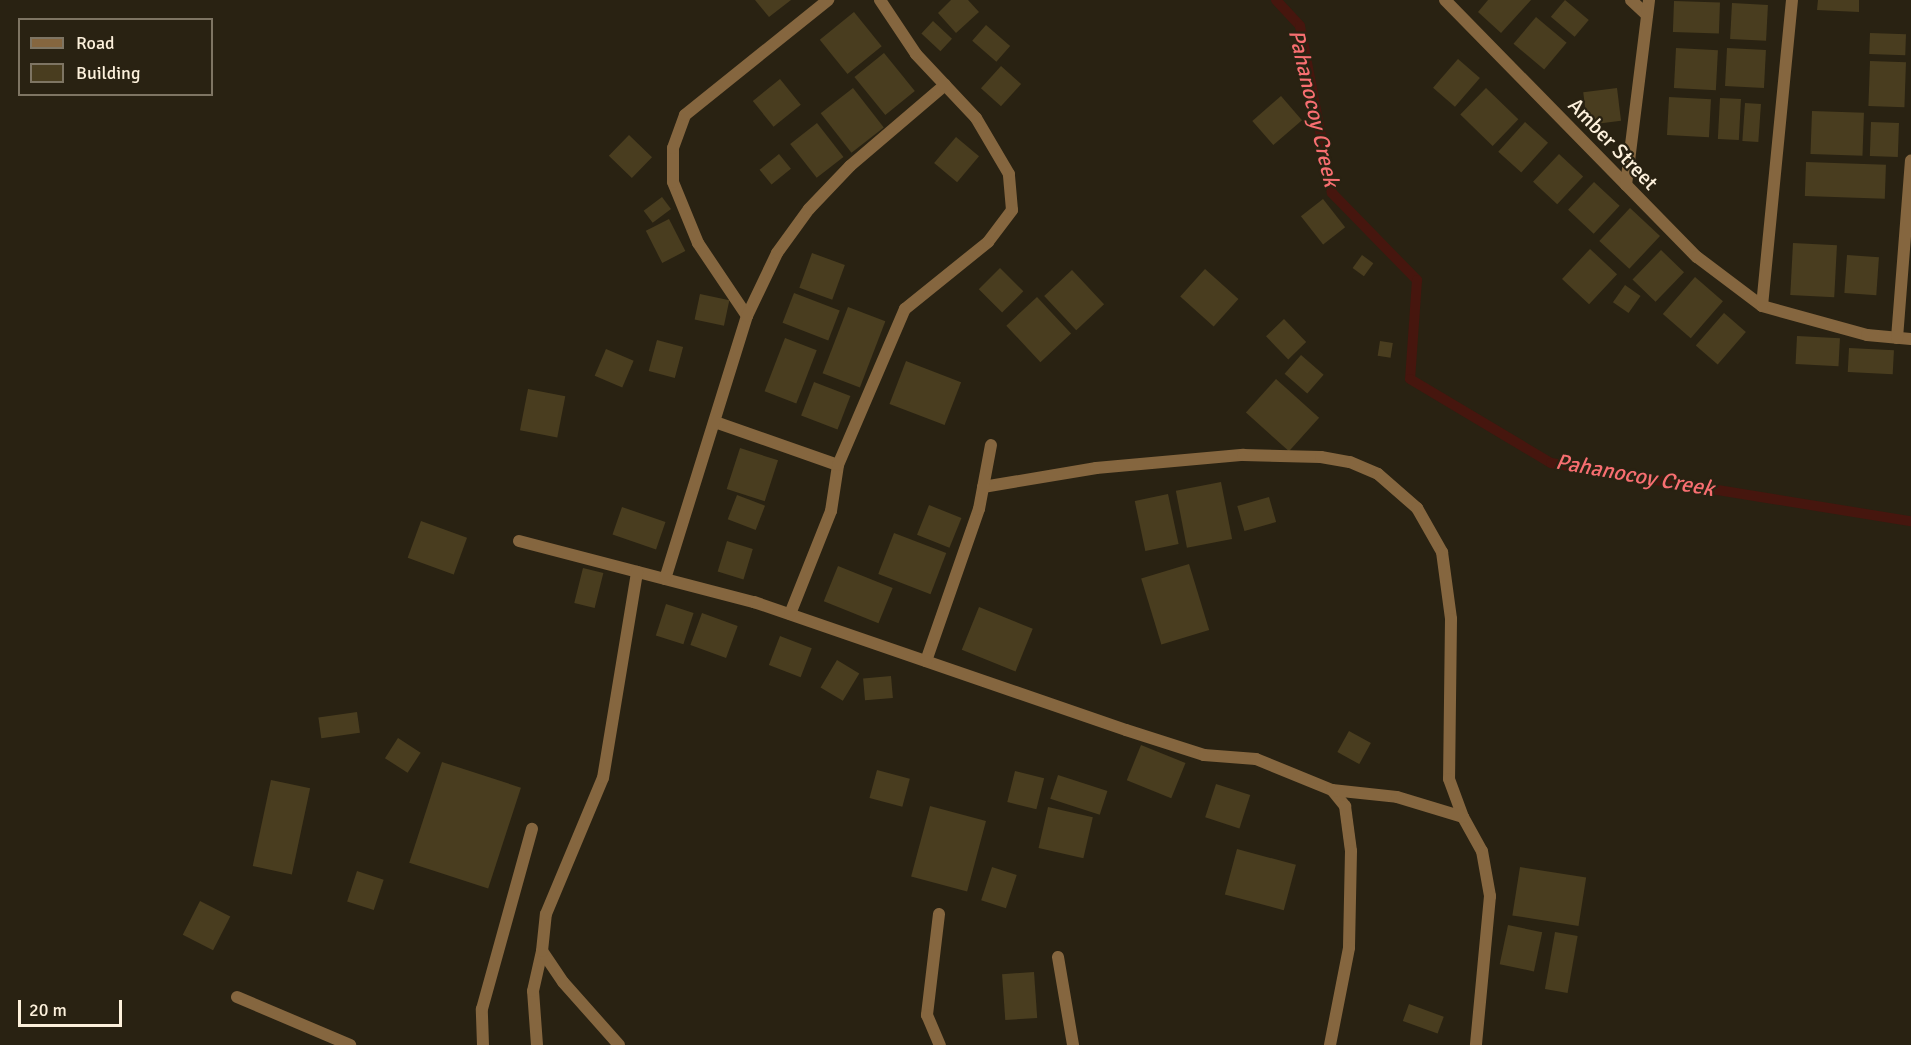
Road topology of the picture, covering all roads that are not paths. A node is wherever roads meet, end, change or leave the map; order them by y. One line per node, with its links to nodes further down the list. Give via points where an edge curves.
1 (828, 0): 12 (street, via 685,115 673,148 674,182 698,243)
2 (880, 0): 8 (street, via 916,54)
3 (1445, 0): 10 (street, Amber Street)
4 (1631, 0): 7 (street)
5 (1649, 0): 7 (street)
6 (1792, 0): 11 (street)
7 (1647, 15): 10 (street)
8 (945, 85): 12 (street, via 850,166 809,208 777,253); 17 (street, via 976,118 1008,174 1012,210 988,242 905,309)
9 (1911, 161): 13 (street)
10 (1626, 185): 11 (street, Amber Street, via 1697,257)
11 (1762, 306): 13 (street, via 1867,335)
12 (747, 316): 15 (street)
13 (1897, 338): 14 (street)
14 (1911, 339)
15 (715, 422): 17 (street); 21 (street)
16 (991, 445): 18 (street)
17 (838, 465): 22 (street, via 831,511)
18 (983, 487): 23 (street); 25 (street, via 1096,468 1243,455 1321,457 1350,462 1378,474 1416,508 1442,552 1451,619 1449,779)
19 (519, 541): 20 (street)
20 (637, 572): 21 (street); 28 (street, via 603,778 546,914)
21 (665, 579): 22 (street)
22 (790, 614): 23 (street)
23 (927, 661): 24 (street, via 1204,755 1256,759)
24 (1332, 790): 25 (street, via 1397,797); 37 (street, via 1345,806 1351,851 1349,948)
25 (1463, 817): 38 (street, via 1482,851 1490,896)
26 (532, 828): 32 (street, via 482,1009)
27 (939, 914): 35 (street, via 927,1015)
28 (542, 951): 33 (street, via 533,991); 34 (street, via 563,982)
29 (1058, 957): 36 (street)
30 (237, 997): 31 (street)
31 (350, 1045)
32 (483, 1045)
33 (537, 1045)
34 (619, 1045)
35 (940, 1045)
36 (1073, 1045)
37 (1329, 1045)
38 (1476, 1045)

